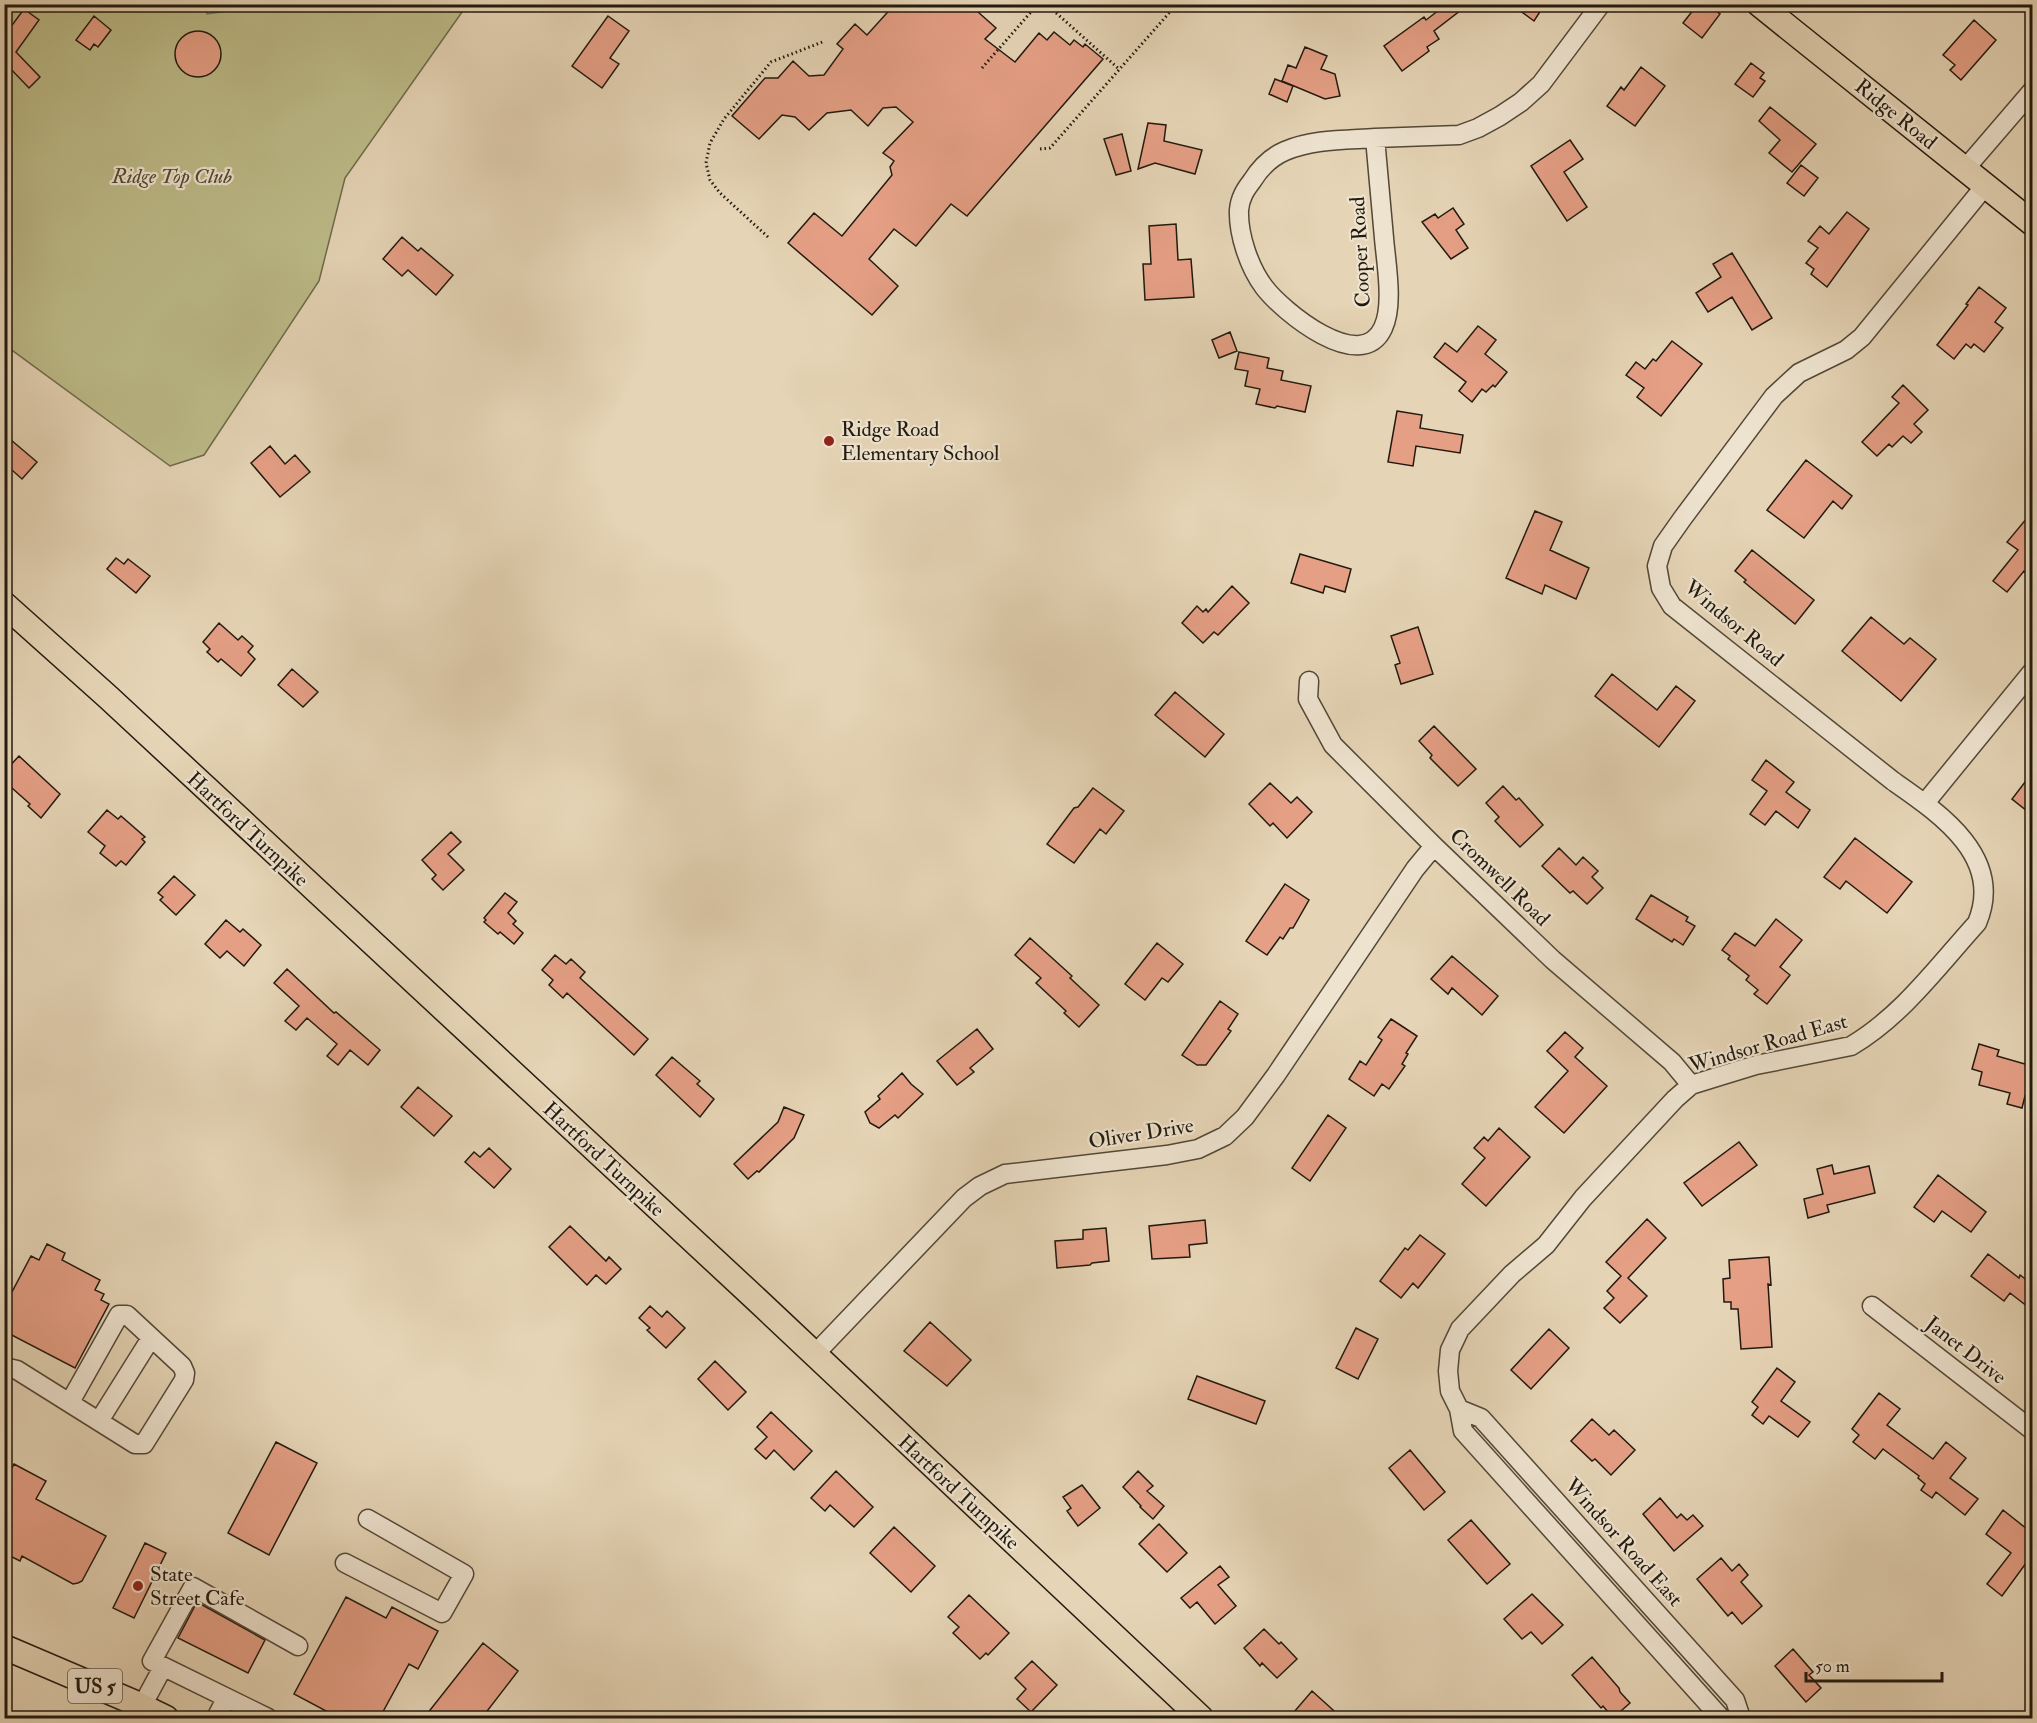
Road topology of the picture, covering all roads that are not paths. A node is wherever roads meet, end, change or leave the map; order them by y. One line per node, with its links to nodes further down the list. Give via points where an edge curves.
1 (1601, 4): 4 (street, Cooper Road, via 1542,84 1500,116 1459,135)
2 (1759, 4): 5 (main road, Ridge Road)
3 (2032, 91): 5 (street)
4 (1375, 138): 4 (street, Cooper Road, via 1388,283 1387,313 1382,330 1373,339 1341,343 1319,334 1263,286 1240,229 1239,209 1243,193 1256,174 1285,151 1322,142)
5 (1965, 169): 6 (main road, Ridge Road)
6 (1985, 186): 7 (main road, Ridge Road); 11 (street, Windsor Road, via 1862,337 1846,350 1799,373 1774,396 1663,546 1657,566 1661,588 1672,606)
7 (2032, 223)
8 (4, 604): 16 (main road, Hartford Turnpike)
9 (2032, 672): 11 (street)
10 (1309, 681): 12 (street, Cromwell Road, via 1308,699 1334,745)
11 (1925, 803): 13 (street, Windsor Road East, via 1965,840 1977,859 1984,895 1977,923 1902,1007 1851,1046 1756,1065)
12 (1434, 846): 13 (street, Cromwell Road, via 1553,960 1672,1062); 16 (street, Oliver Drive, via 1276,1075 1245,1117 1225,1136 1198,1149 1005,1174 980,1186 964,1197)
13 (1691, 1085): 19 (street, Windsor Road East, via 1583,1198 1546,1245 1512,1274 1460,1329 1450,1350 1448,1371 1450,1391)
14 (1872, 1306): 21 (street, Janet Drive)
15 (151, 1338): 18 (street, via 127,1315 119,1315); 20 (street); 20 (street, via 185,1373 144,1444 135,1444)
16 (814, 1355): 32 (main road, Hartford Turnpike)
17 (6, 1372): 18 (street, via 17,1370)
18 (70, 1402): 20 (street)
19 (1459, 1409): 33 (street, Windsor Road East, via 1463,1431); 34 (street, Windsor Road East, via 1482,1418 1506,1444 1735,1700)
20 (99, 1421)
21 (2032, 1430)
22 (368, 1519): 23 (street, via 464,1574 442,1613)
23 (345, 1563)
24 (298, 1646): 26 (street, via 193,1587 152,1661)
25 (4, 1647): 28 (main road, US 5)
26 (163, 1667): 27 (street); 28 (street)
27 (226, 1699): 30 (street); 31 (street)
28 (142, 1706): 29 (main road, US 5)
29 (166, 1719)
30 (216, 1719)
31 (268, 1719)
32 (1201, 1719)
33 (1721, 1719)
34 (1741, 1719)

